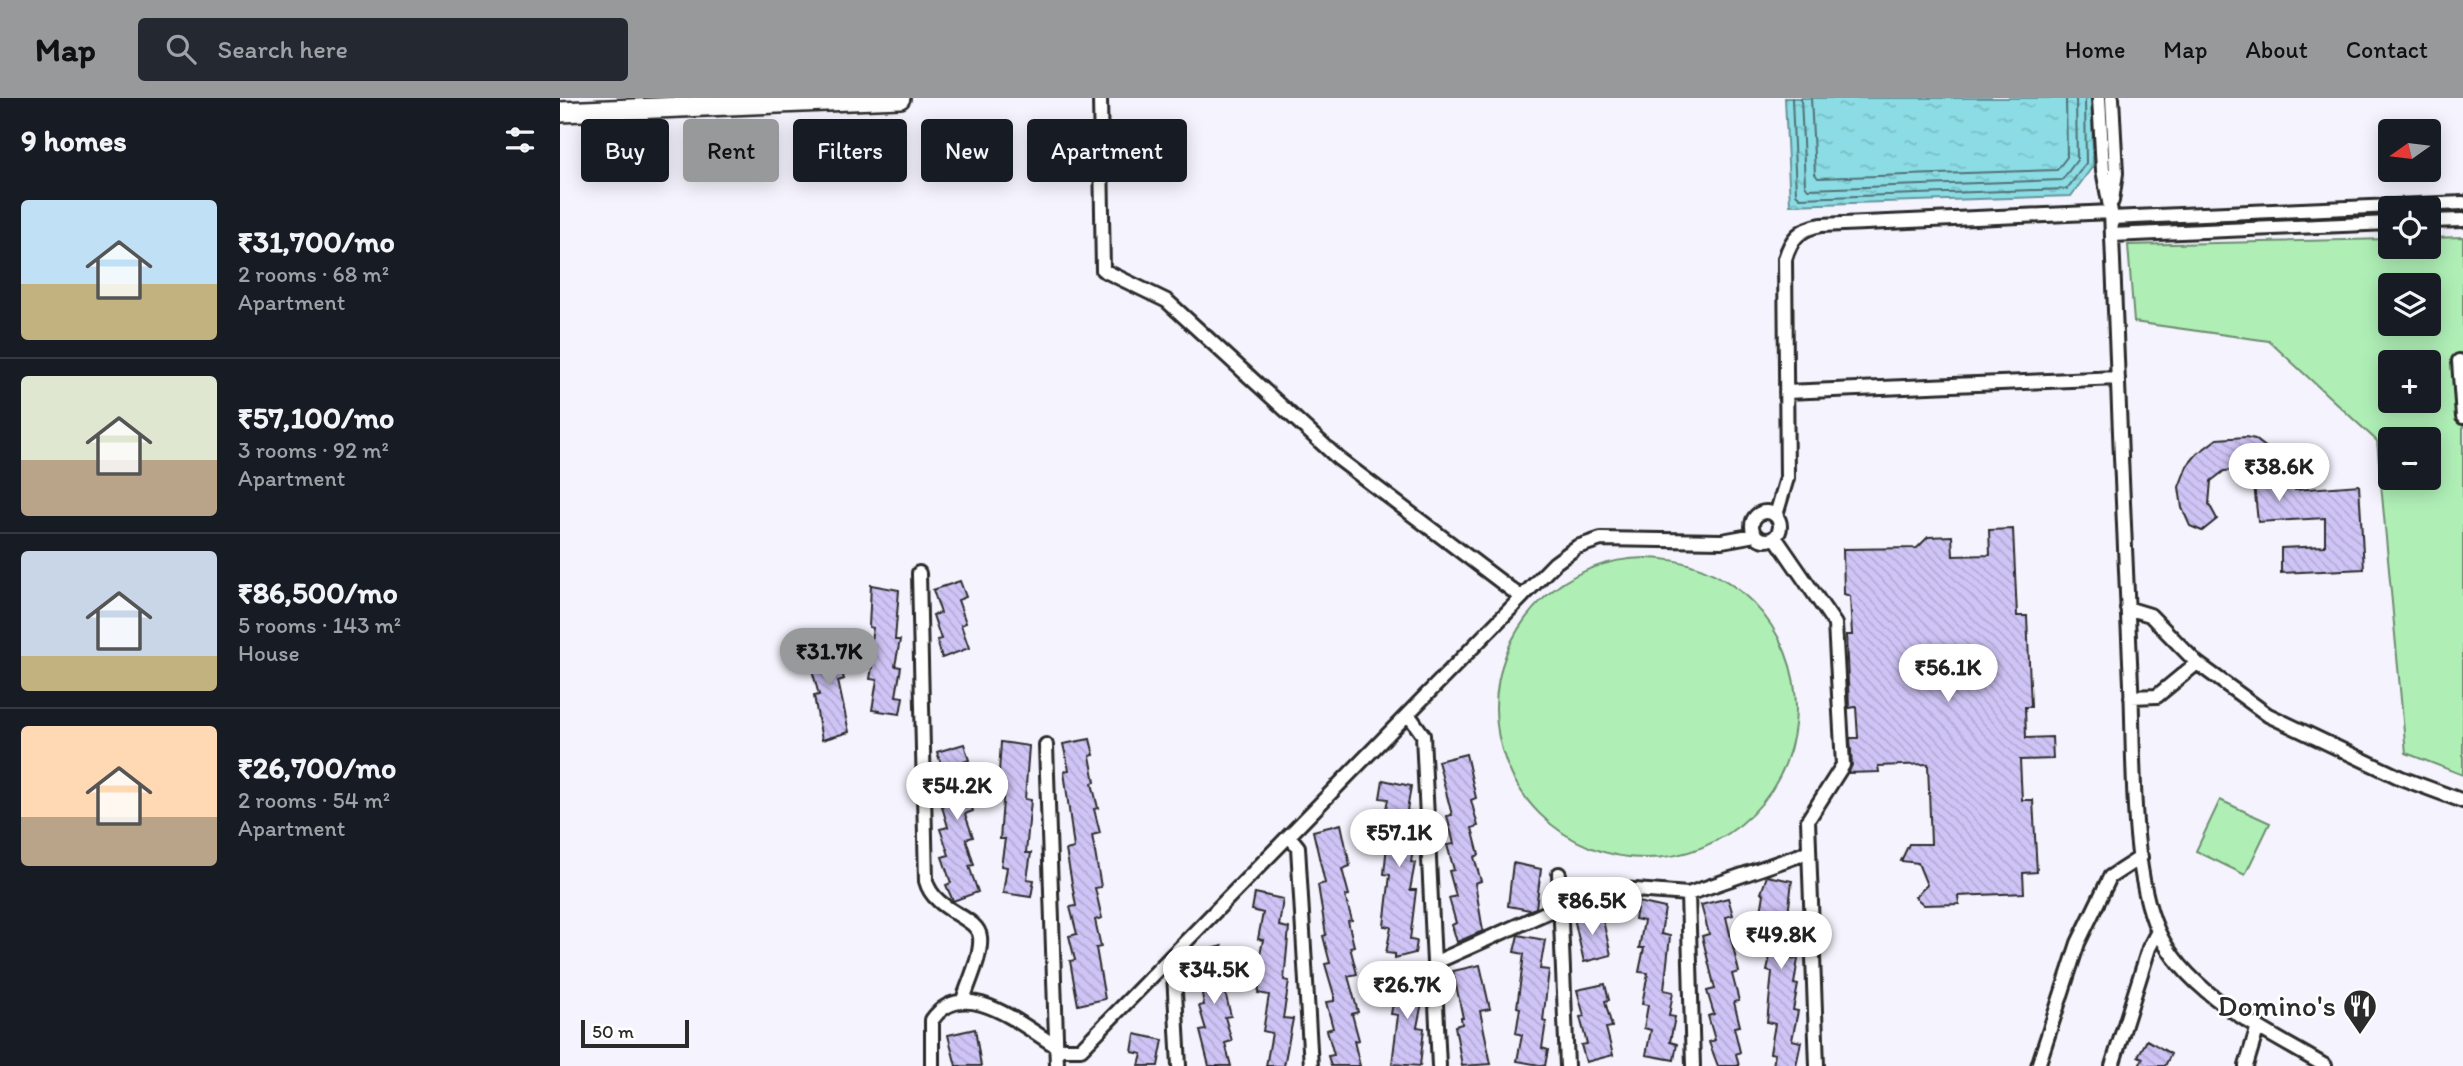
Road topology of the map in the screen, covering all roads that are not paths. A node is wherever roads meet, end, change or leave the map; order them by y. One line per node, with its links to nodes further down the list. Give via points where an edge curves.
1 (900, 98): 5 (main road)
2 (1100, 98): 20 (street, via 1103,270 1167,301 1339,459)
3 (2099, 98): 7 (street)
4 (2112, 98): 7 (street, via 2116,173)
5 (560, 112)
6 (2463, 203): 7 (street)
7 (2111, 215): 11 (street); 14 (street, via 1821,225 1797,233 1785,259)
8 (2463, 219): 9 (street)
9 (2441, 220)
10 (2378, 224): 11 (street)
11 (2112, 235): 13 (street)
12 (2459, 361): 15 (street)
13 (2118, 378): 14 (street); 21 (street)
14 (1786, 391): 16 (street, via 1787,478)
15 (2463, 417)
16 (1776, 515): 17 (street, via 1758,515 1752,522); 18 (street, via 1780,524)
17 (1755, 535): 18 (street, via 1762,540); 20 (street, via 1722,541 1601,539 1577,547)
18 (1775, 537): 28 (street, via 1835,624 1843,765 1808,820)
19 (919, 573): 36 (street, via 926,881 934,900 980,933)
20 (1521, 597): 24 (street)
21 (2127, 608): 22 (street, via 2150,615); 23 (street)
22 (2197, 663): 23 (street, via 2168,690 2146,698); 26 (street, via 2268,715 2402,778)
23 (2131, 697): 29 (street)
24 (1408, 714): 27 (street); 35 (street, via 1423,735)
25 (1046, 745): 38 (street)
26 (2463, 801)
27 (1289, 836): 34 (street); 42 (street, via 1298,847)
28 (1809, 852): 31 (street); 46 (street)
29 (2141, 858): 33 (street); 47 (street, via 2109,877 2078,943)
30 (1559, 874): 32 (street)
31 (1688, 894): 32 (street, via 1622,888); 45 (street)
32 (1560, 906): 35 (street); 44 (street)
33 (2158, 931): 37 (street, via 2173,955 2217,999); 48 (street)
34 (1173, 955): 38 (street, via 1081,1049); 41 (street)
35 (1434, 963): 43 (street)
36 (963, 1000): 38 (street, via 981,1002); 39 (street, via 947,1004 932,1020)
37 (2258, 1026): 49 (street); 50 (street)
38 (1056, 1048): 40 (street)
39 (932, 1066)
40 (1057, 1066)
41 (1179, 1066)
42 (1311, 1066)
43 (1439, 1066)
44 (1567, 1066)
45 (1693, 1066)
46 (1817, 1066)
47 (2038, 1066)
48 (2112, 1066)
49 (2246, 1066)
50 (2325, 1066)

